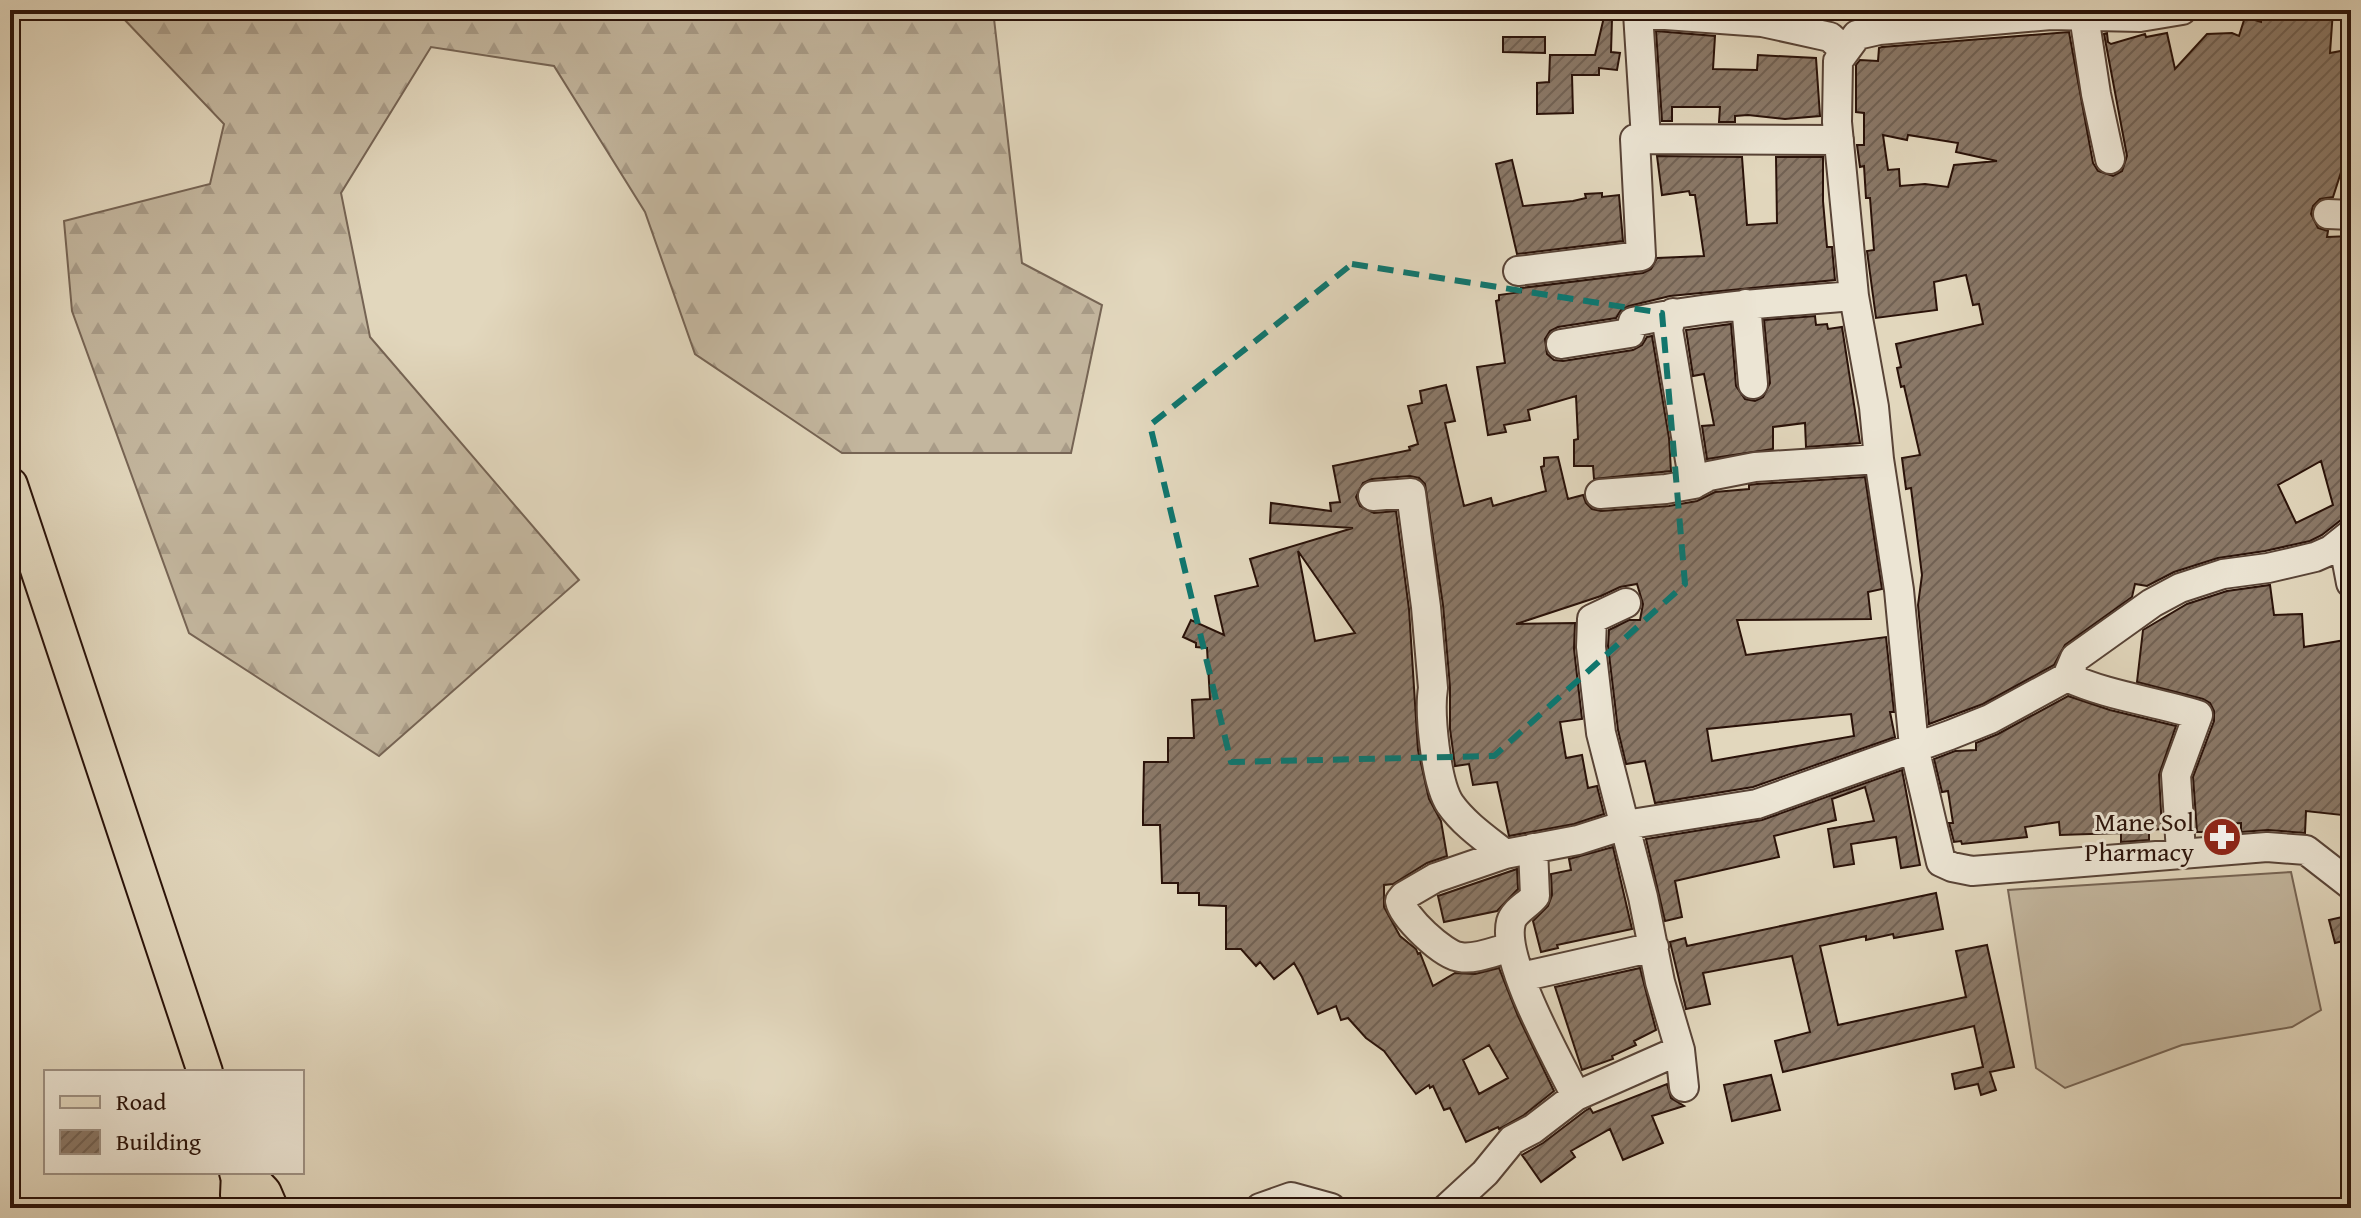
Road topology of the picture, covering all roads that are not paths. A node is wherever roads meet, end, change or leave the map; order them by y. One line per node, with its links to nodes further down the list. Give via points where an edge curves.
1 (2182, 10): 3 (street, via 2140,17)
2 (1632, 11): 4 (street, via 1762,22 1830,37); 5 (street)
3 (2071, 14): 4 (street, via 1879,30 1857,35); 7 (street)
4 (1844, 50): 6 (street, via 1838,61)
5 (1646, 139): 6 (street); 8 (street, via 1635,139 1641,256)
6 (1839, 140): 9 (street)
7 (2110, 159)
8 (1518, 271)
9 (1854, 296): 10 (street); 14 (street)
10 (1746, 304): 11 (street); 13 (street)
11 (1673, 313): 12 (street, via 1633,322 1630,333); 15 (street, via 1668,329)
12 (1561, 344)
13 (1753, 384)
14 (1879, 459): 15 (street, via 1755,467); 23 (street, via 1899,590)
15 (1694, 484): 17 (street)
16 (10, 485): 33 (main road)
17 (1600, 494)
18 (1373, 496): 27 (street, via 1411,493 1442,781 1455,810)
19 (2347, 538): 20 (street); 22 (street, via 2315,557 2223,574 2180,588 2075,658)
20 (2351, 583)
21 (1626, 603): 24 (street, via 1592,619 1591,647 1601,733)
22 (2067, 677): 23 (street, via 1990,719); 26 (street, via 2198,715 2176,775)
23 (1914, 747): 24 (street, via 1757,804); 26 (street, via 1941,862 1952,867 1972,871)
24 (1625, 825): 25 (street); 30 (street)
25 (1533, 848): 27 (street); 29 (street, via 1535,896 1511,921)
26 (2181, 852): 28 (street, via 2306,850)
27 (1505, 854): 29 (street, via 1435,878 1400,901 1420,929 1450,955 1464,958)
28 (2351, 885)
29 (1511, 947): 31 (street)
30 (1654, 947): 31 (street); 32 (street)
31 (1521, 977): 35 (street)
32 (1680, 1050): 34 (street); 35 (street)
33 (204, 1070)
34 (1684, 1087)
35 (1576, 1096): 42 (street, via 1512,1140)
36 (239, 1174): 38 (main road)
37 (241, 1174): 39 (highway)
38 (242, 1208)
39 (267, 1208)
40 (1260, 1208): 41 (street, via 1291,1197)
41 (1331, 1208)
42 (1447, 1208)

